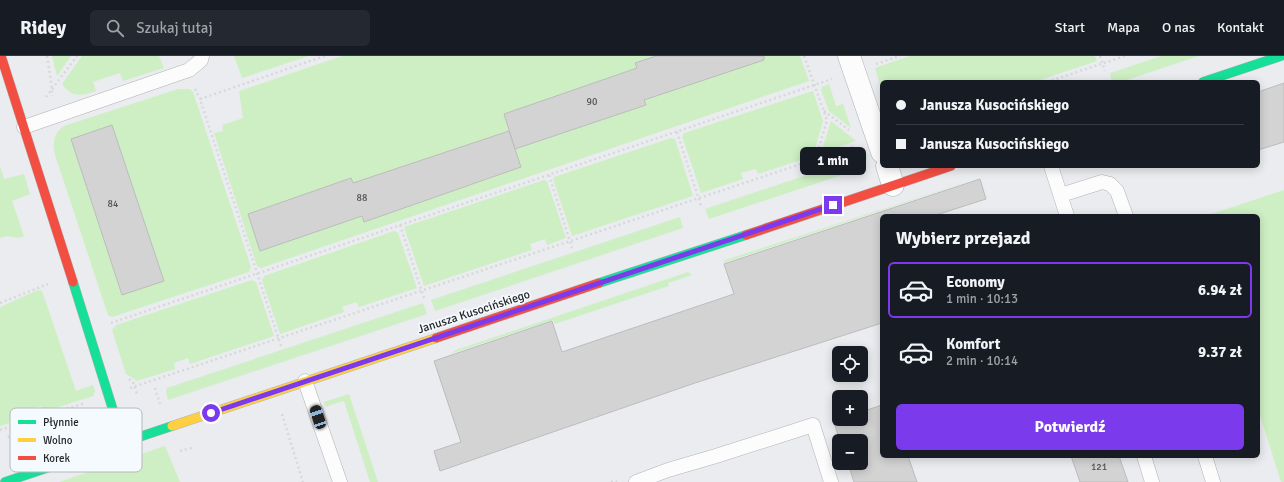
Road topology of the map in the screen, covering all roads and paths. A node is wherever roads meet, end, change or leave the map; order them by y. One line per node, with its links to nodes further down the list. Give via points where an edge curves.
1 (0, 56): 17 (street)
2 (77, 56): 17 (path)
3 (202, 56): 17 (lane, via 189,70)
4 (325, 56): 34 (path, via 200,99)
5 (804, 56): 15 (path)
6 (900, 56): 10 (path)
7 (1100, 56): 11 (path)
8 (1125, 56): 11 (path)
9 (1281, 56): 14 (street)
10 (852, 64): 15 (path); 19 (street)
11 (1102, 64): 12 (path); 13 (path)
12 (1105, 71)
13 (1053, 80)
14 (1209, 80)
15 (815, 85): 16 (path); 18 (path)
16 (824, 110): 19 (path, via 860,139); 20 (path, via 827,120)
17 (24, 126): 35 (street)
18 (677, 132): 24 (path); 27 (path)
19 (874, 145): 20 (path)
20 (818, 158): 21 (path); 27 (path)
21 (821, 166)
22 (939, 168): 25 (street, Janusza Kusocińskiego)
23 (1052, 168): 26 (lane)
24 (549, 175): 31 (path); 32 (path)
25 (890, 176): 42 (street, Janusza Kusocińskiego)
26 (1061, 196): 29 (lane); 30 (lane, via 1102,182 1110,184 1118,190)
27 (698, 199): 28 (path); 32 (path)
28 (701, 206)
29 (1066, 214)
30 (1125, 214)
31 (400, 225): 34 (path); 36 (path)
32 (570, 241): 33 (path); 36 (path)
33 (572, 248)
34 (256, 274): 39 (path); 40 (path)
35 (70, 275): 38 (path); 39 (street)
36 (422, 291): 37 (path); 40 (path)
37 (424, 298)
38 (0, 303)
39 (88, 330): 44 (street)
40 (278, 339): 41 (path); 44 (path)
41 (280, 346)
42 (305, 381): 51 (street, Janusza Kusocińskiego); 57 (lane)
43 (155, 388): 45 (path)
44 (107, 395): 46 (path); 47 (street)
45 (161, 406)
46 (67, 408)
47 (111, 408)
48 (282, 414): 56 (path)
49 (10, 427): 50 (path)
50 (0, 430)
51 (142, 436)
52 (1145, 458): 60 (lane)
53 (1206, 458): 61 (lane)
54 (34, 472): 55 (street, Janusza Kusocińskiego)
55 (5, 482)
56 (304, 482)
57 (340, 482)
58 (636, 482): 59 (lane, via 813,425)
59 (831, 482)
60 (1152, 482)
61 (1213, 482)

